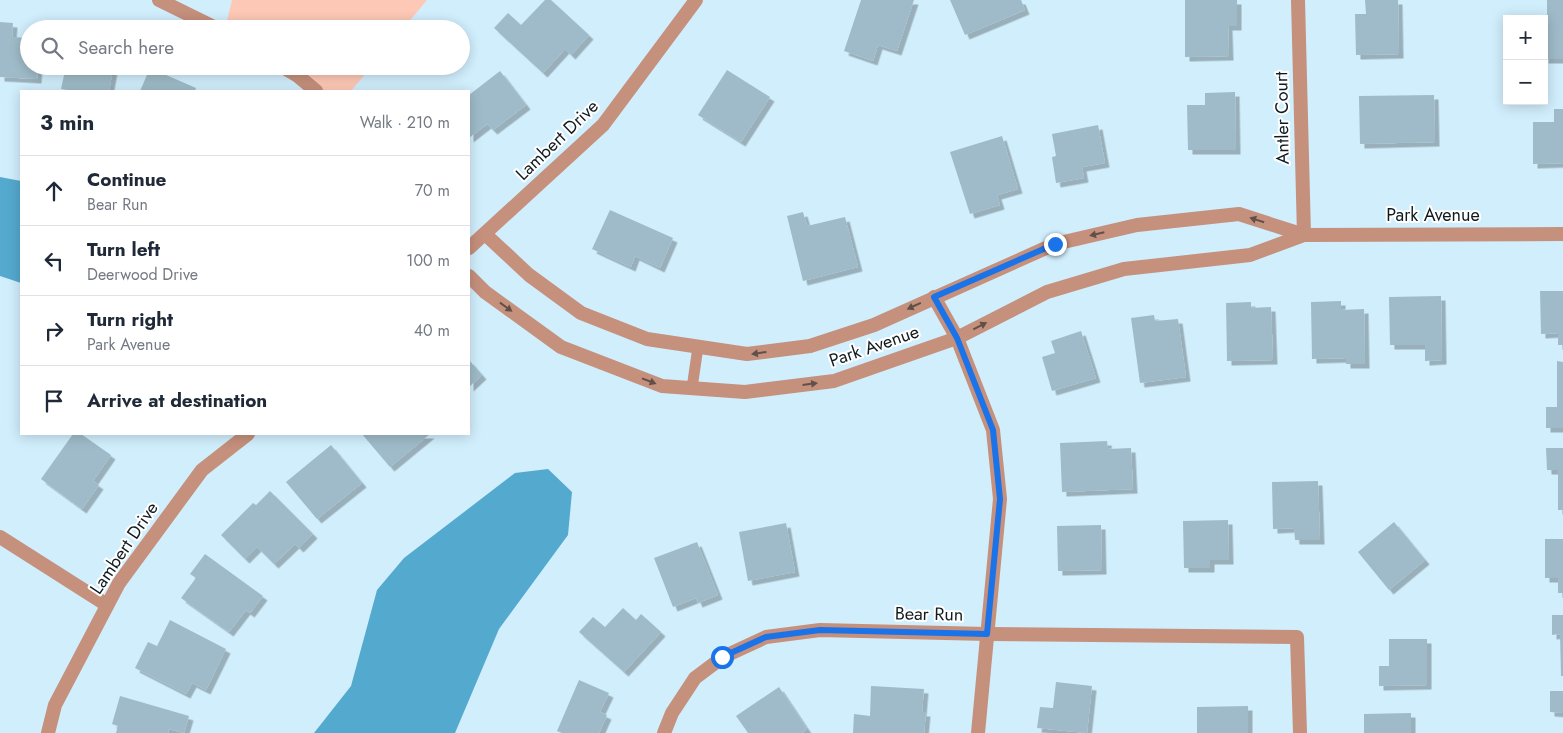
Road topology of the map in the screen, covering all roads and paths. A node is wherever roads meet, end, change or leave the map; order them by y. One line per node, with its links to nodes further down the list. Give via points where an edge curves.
1 (159, 0): 4 (street)
2 (696, 0): 7 (street, Lambert Drive, via 604,125)
3 (1298, 0): 9 (street, Antler Court)
4 (200, 20)
5 (296, 75): 6 (street)
6 (315, 90)
7 (485, 234): 10 (street, Lambert Drive); 14 (street, Park Avenue, via 529,275 581,313 648,339)
8 (1563, 234): 9 (street, Park Avenue)
9 (1304, 235): 12 (street, Park Avenue, one-way to 12, via 1239,214 1137,226 1055,244); 13 (street, Park Avenue, one-way to 9, via 1047,292 1124,269 1250,255)
10 (470, 247)
11 (470, 277): 15 (street, Park Avenue, one-way to 15, via 485,292 561,347 662,386)
12 (934, 297): 13 (street); 14 (street, Park Avenue, one-way to 14, via 874,324 810,346 746,354)
13 (957, 338): 15 (street, Park Avenue, one-way to 13, via 745,392 834,381); 19 (street, via 993,430 1000,499)
14 (698, 347): 15 (lane)
15 (692, 388)
16 (247, 435): 18 (street, Lambert Drive, via 202,470 119,583)
17 (0, 537): 18 (street)
18 (107, 605): 20 (street, Lambert Drive, via 55,705)
19 (987, 634): 21 (street, Bear Run, via 820,630 766,637 722,657 695,678 672,713); 22 (street); 23 (street, Bear Run, via 1297,637)
20 (48, 733)
21 (664, 733)
22 (978, 733)
23 (1300, 733)

